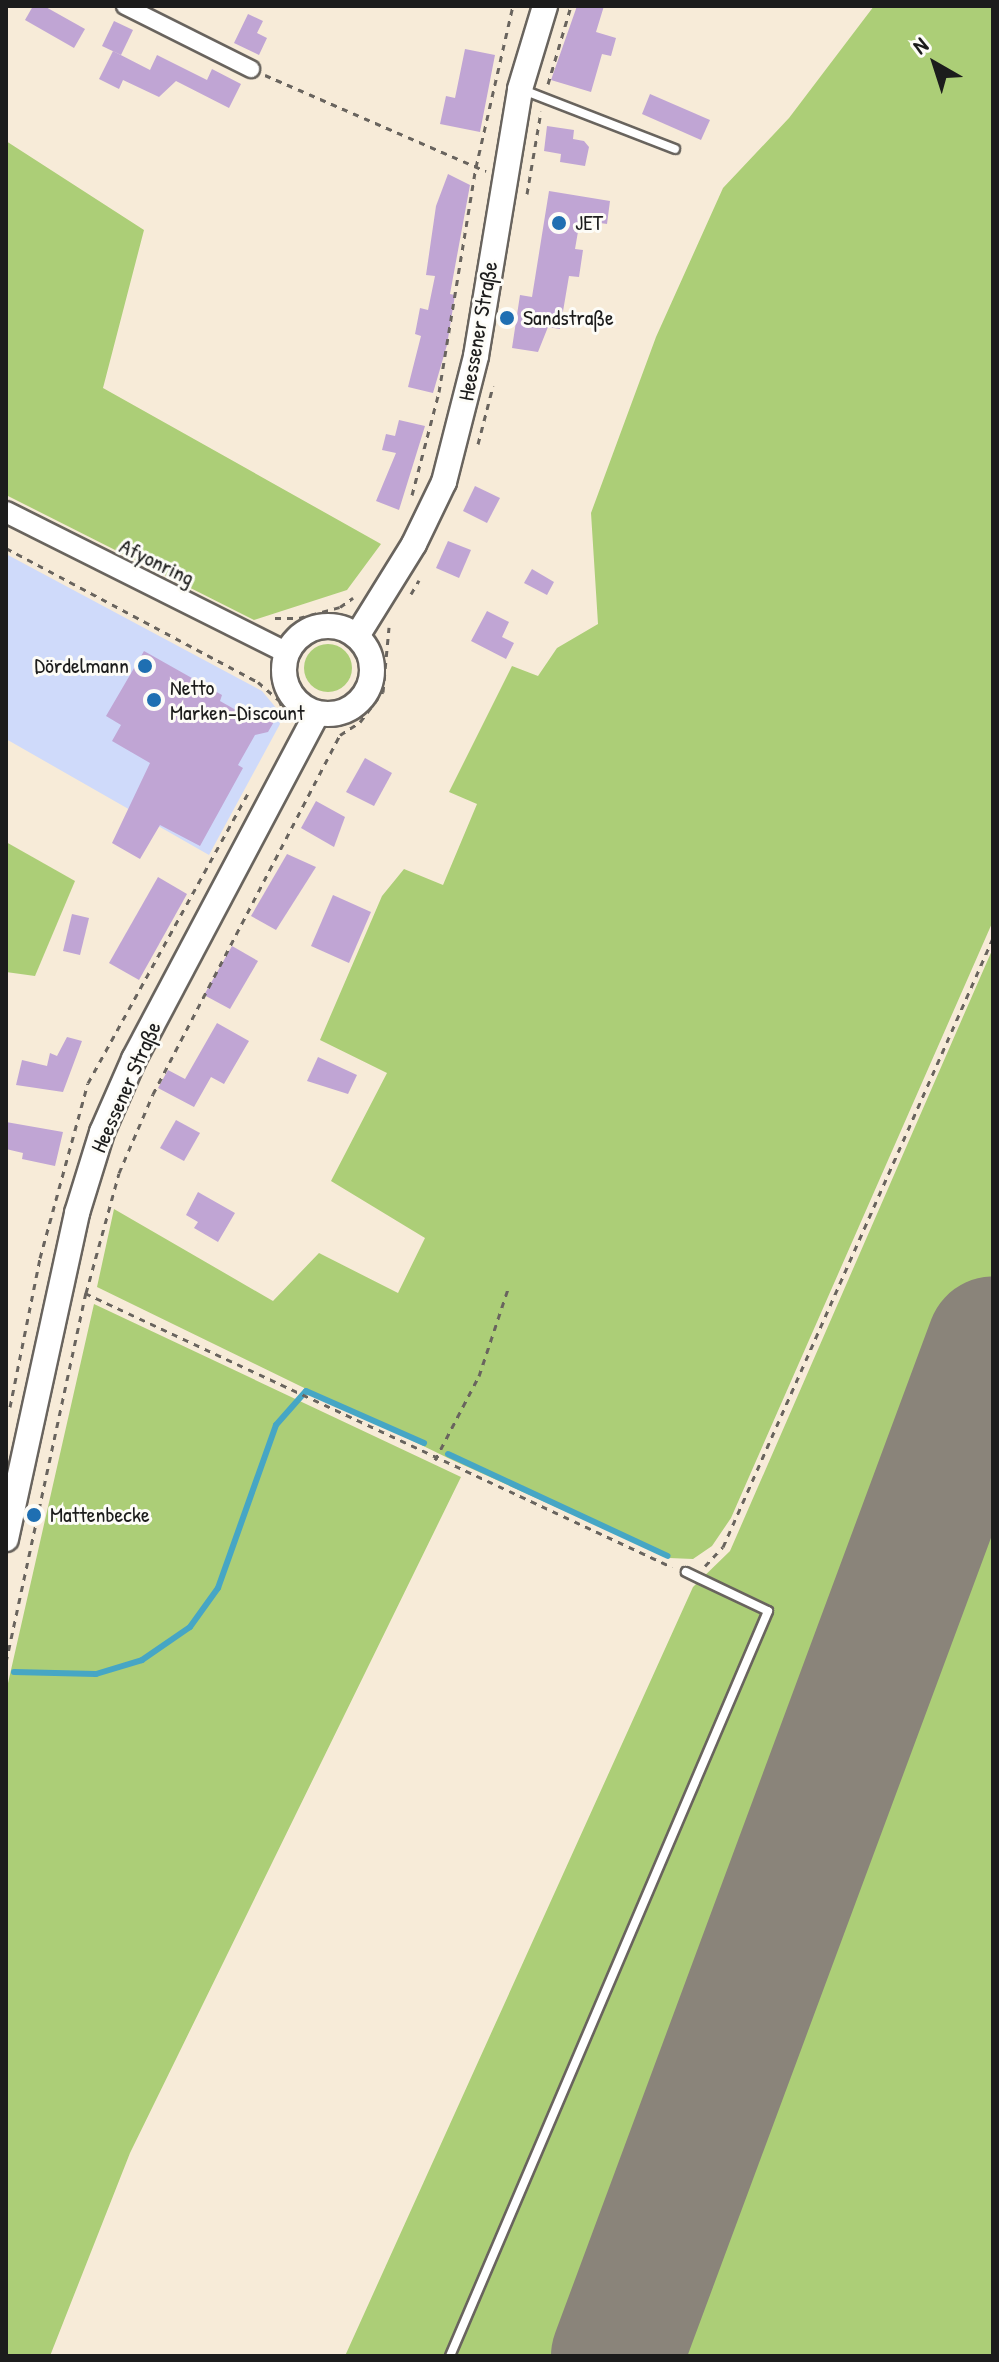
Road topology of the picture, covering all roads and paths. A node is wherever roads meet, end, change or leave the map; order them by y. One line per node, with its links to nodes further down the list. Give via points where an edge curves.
1 (125, 6): 5 (street)
2 (513, 6): 9 (path)
3 (545, 6): 6 (main road, Heessener Straße)
4 (571, 6): 7 (path)
5 (251, 69): 9 (path)
6 (520, 89): 7 (lane); 10 (main road, Heessener Straße)
7 (544, 98): 8 (lane); 11 (path)
8 (675, 149)
9 (476, 167): 10 (path); 14 (path, via 439,392)
10 (503, 178): 22 (main road, Heessener Straße, via 476,356 444,482 414,544)
11 (525, 206)
12 (495, 375): 13 (path)
13 (476, 448)
14 (410, 502)
15 (6, 512): 23 (street, Afyonring)
16 (6, 548): 25 (path, via 258,682 279,700)
17 (424, 571): 19 (path)
18 (357, 593): 21 (path, via 340,607)
19 (403, 606)
20 (396, 617): 29 (path, via 383,652 383,692 360,722 340,735 153,1094 119,1173)
21 (275, 618)
22 (357, 636): 23 (main road, via 345,629 318,627 295,641); 24 (main road, via 372,661 368,690 346,711)
23 (287, 653): 24 (main road, via 286,683 303,706)
24 (317, 713): 27 (main road, Heessener Straße, via 134,1059 102,1132)
25 (288, 723)
26 (993, 938): 32 (path, via 723,1547 705,1566)
27 (62, 1285): 29 (path); 31 (main road, Heessener Straße)
28 (509, 1286): 30 (path, via 479,1376)
29 (86, 1293): 30 (path); 33 (path)
30 (435, 1460): 32 (path)
31 (6, 1539)
32 (686, 1572): 34 (lane, via 768,1611)
33 (6, 1662)
34 (450, 2356)

